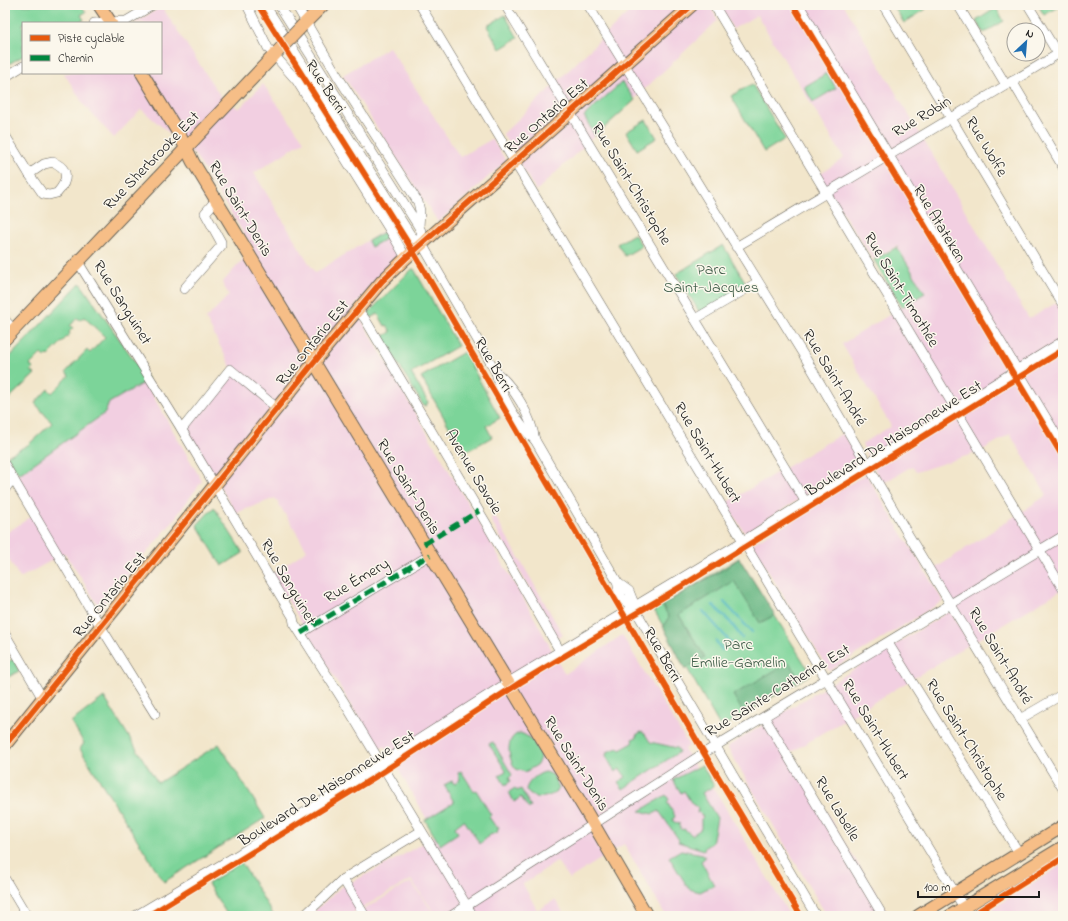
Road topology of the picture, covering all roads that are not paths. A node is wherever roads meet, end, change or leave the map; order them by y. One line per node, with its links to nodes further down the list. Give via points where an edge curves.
1 (99, 5): 17 (main road)
2 (153, 5): 18 (street, via 128,21)
3 (247, 5): 21 (street, Rue Berri)
4 (265, 5): 38 (street, Rue Berri, via 413,238)
5 (279, 5): 37 (street, Rue Berri)
6 (296, 5): 19 (street, Rue Berri)
7 (323, 5): 19 (main road, Rue Sherbrooke Est)
8 (420, 5): 32 (street, Rue Saint-Hubert)
9 (505, 5): 27 (street, Rue Saint-Christophe)
10 (588, 5): 22 (street, Rue Saint-André)
11 (692, 5): 22 (main road, Rue Ontario Est)
12 (714, 5): 35 (street, Rue Saint-Timothée)
13 (799, 5): 31 (street, Rue Atateken)
14 (883, 5): 28 (street, Rue Wolfe)
15 (958, 5): 26 (street)
16 (1028, 5): 20 (street)
17 (109, 22)
18 (119, 22)
19 (304, 24): 21 (main road, Rue Sherbrooke Est, bridge); 37 (street, Rue Berri, via 418,202)
20 (1060, 53): 26 (street, Rue Robin)
21 (274, 56): 30 (main road, Rue Sherbrooke Est); 40 (street, Rue Berri, via 297,81)
22 (624, 64): 27 (main road, Rue Ontario Est); 39 (street, Rue Saint-André)
23 (22, 67): 25 (street)
24 (143, 74): 30 (main road, Rue Saint-Denis, via 178,132)
25 (5, 77)
26 (1009, 83): 28 (street, Rue Robin); 33 (street)
27 (570, 113): 32 (main road, Rue Ontario Est); 46 (street, Rue Saint-Christophe)
28 (951, 117): 31 (street, Rue Robin); 44 (street, Rue Wolfe)
29 (5, 135): 34 (street)
30 (185, 150): 36 (main road, Rue Saint-Denis); 41 (main road, Rue Sherbrooke Est)
31 (889, 155): 35 (street, Rue Robin); 52 (street, Rue Atateken)
32 (514, 162): 38 (main road, Rue Ontario Est); 64 (street, Rue Saint-Hubert)
33 (1063, 167)
34 (29, 174)
35 (826, 193): 39 (street, Rue Robin); 54 (street, Rue Saint-Timothée)
36 (216, 200): 43 (street, via 204,213 221,246); 51 (main road, Rue Saint-Denis)
37 (419, 227): 38 (street, Rue Berri)
38 (422, 244): 40 (main road, Rue Ontario Est); 69 (street, Rue Berri, via 496,372 508,382 533,426 535,440 618,583 618,590 624,600)
39 (736, 247): 42 (street, Rue Saint-André)
40 (406, 258): 45 (main road, Rue Ontario Est)
41 (78, 262): 48 (main road, Rue Sherbrooke Est); 55 (street, Rue Sanguinet)
42 (758, 282): 46 (street); 57 (street, Rue Saint-André)
43 (184, 289)
44 (1063, 305)
45 (357, 310): 51 (main road, Rue Ontario Est); 74 (street, Avenue Savoie, via 486,523)
46 (695, 319): 62 (street, Rue Saint-Christophe)
47 (5, 320): 48 (street)
48 (14, 330): 49 (main road, Rue Sherbrooke Est)
49 (5, 340)
50 (1063, 341): 52 (street, Boulevard De Maisonneuve Est)
51 (314, 362): 53 (main road, Rue Ontario Est); 66 (main road, Rue Saint-Denis)
52 (1017, 370): 54 (street, Boulevard De Maisonneuve Est); 56 (street, Rue Atateken)
53 (277, 408): 55 (street, via 230,369); 60 (main road, Rue Ontario Est)
54 (954, 409): 57 (street, Boulevard De Maisonneuve Est); 65 (street, Rue Saint-Timothée)
55 (182, 429): 60 (street, Rue Sanguinet)
56 (1063, 446)
57 (867, 463): 62 (street, Boulevard De Maisonneuve Est); 68 (street, Rue Saint-André)
58 (5, 465): 59 (street)
59 (13, 478): 61 (street); 70 (street)
60 (214, 486): 70 (main road, Rue Ontario Est); 71 (street, Rue Sanguinet)
61 (5, 489)
62 (805, 501): 64 (street, Boulevard De Maisonneuve Est)
63 (1063, 536): 65 (street, Rue Sainte-Catherine Est)
64 (743, 541): 69 (street, Boulevard De Maisonneuve Est); 75 (street, Rue Saint-Hubert)
65 (1040, 550): 67 (street, Rue Saint-Timothée); 68 (street, Rue Sainte-Catherine Est)
66 (430, 554): 71 (street, Rue Émery); 76 (main road, Rue Saint-Denis)
67 (1063, 589)
68 (950, 604): 73 (street, Rue Sainte-Catherine Est); 81 (street, Rue Saint-André)
69 (634, 607): 74 (street, Boulevard De Maisonneuve Est); 83 (street, Rue Berri)
70 (101, 626): 78 (main road, Rue Ontario Est); 79 (street)
71 (300, 633): 84 (street, Rue Sanguinet)
72 (5, 634): 78 (street)
73 (888, 643): 75 (street, Rue Sainte-Catherine Est); 90 (street, Rue Saint-Christophe)
74 (560, 652): 76 (street, Boulevard De Maisonneuve Est)
75 (827, 680): 80 (street, Rue Sainte-Catherine Est); 93 (street, Rue Saint-Hubert)
76 (508, 683): 84 (street, Boulevard De Maisonneuve Est); 86 (main road, Rue Saint-Denis)
77 (1063, 694): 81 (street)
78 (43, 699): 82 (main road, Rue Ontario Est)
79 (155, 714)
80 (766, 718): 83 (street, Rue Sainte-Catherine Est); 104 (street, Rue Labelle)
81 (1020, 719): 85 (street, Rue Saint-André)
82 (5, 745)
83 (715, 746): 86 (street, Rue Sainte-Catherine Est); 103 (street, Rue Berri)
84 (380, 764): 88 (street, Rue Sanguinet); 97 (street, Boulevard De Maisonneuve Est, via 239,854)
85 (1063, 789)
86 (594, 824): 94 (street, Rue Sainte-Catherine Est); 102 (main road, Rue Saint-Denis)
87 (1063, 826): 90 (main road)
88 (421, 831): 92 (street); 94 (street, Rue Sanguinet)
89 (1063, 847): 95 (main road)
90 (1019, 853): 93 (main road)
91 (5, 879): 96 (street)
92 (344, 879): 98 (street); 99 (street)
93 (955, 892): 95 (street, Rue Saint-Hubert); 105 (main road)
94 (467, 906): 100 (street, Rue Sainte-Catherine Est); 101 (street, Rue Sanguinet)
95 (966, 912): 106 (main road)
96 (27, 916)
97 (135, 916)
98 (304, 916)
99 (365, 916)
100 (451, 916)
101 (473, 916)
102 (648, 916)
103 (816, 916)
104 (883, 916)
105 (918, 916)
106 (950, 916)

